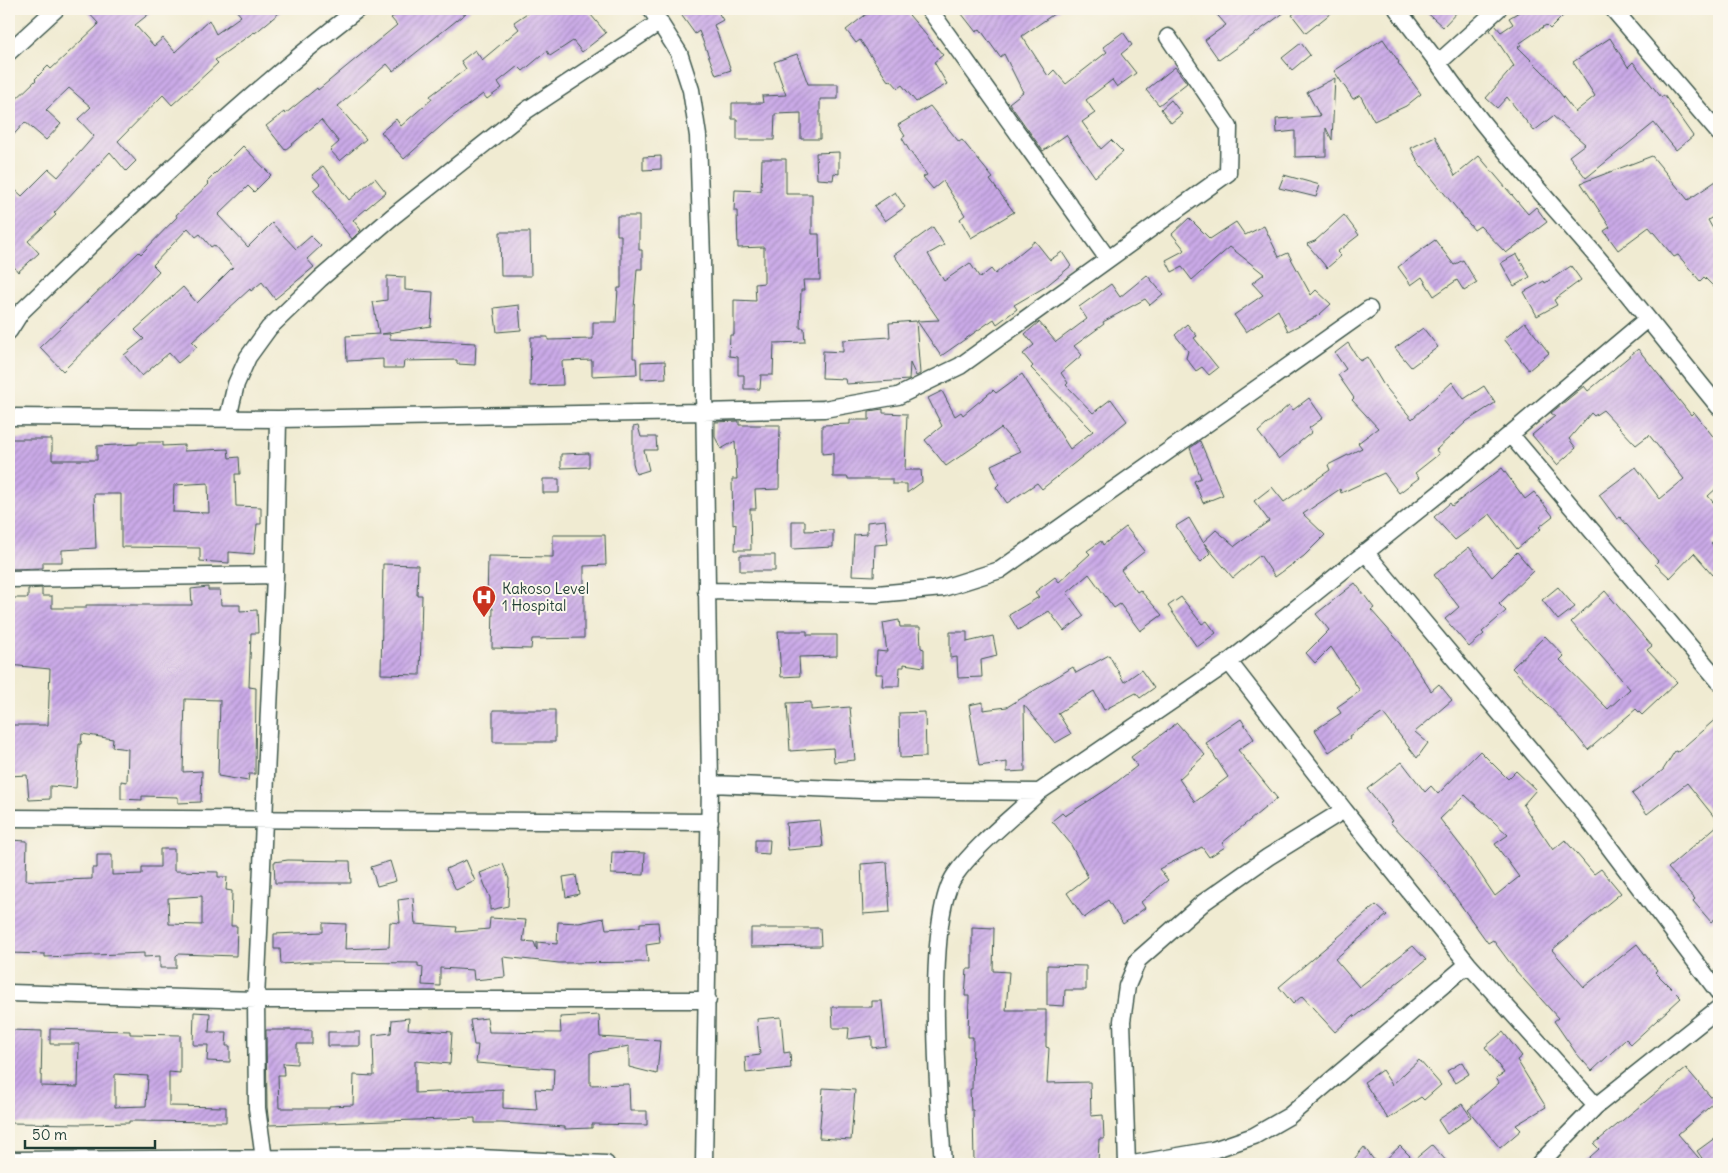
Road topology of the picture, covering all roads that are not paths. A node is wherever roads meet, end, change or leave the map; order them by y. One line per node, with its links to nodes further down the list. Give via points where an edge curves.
1 (56, 9): 10 (street)
2 (358, 9): 16 (street, via 300,53 174,164 21,312)
3 (651, 9): 8 (street)
4 (929, 9): 13 (street)
5 (1397, 9): 11 (street)
6 (1498, 9): 11 (street)
7 (1613, 9): 12 (street)
8 (660, 22): 18 (street, via 679,53 691,90 698,136); 20 (street, via 527,110 320,279 269,328 248,356 236,384)
9 (1168, 37): 13 (street, via 1228,127 1228,173)
10 (9, 52)
11 (1438, 63): 15 (street, via 1488,130)
12 (1719, 133)
13 (1108, 259): 18 (street, via 960,366 898,396 824,408)
14 (1369, 309): 26 (street, via 1000,570 944,588 877,594)
15 (1647, 319): 17 (street); 22 (street)
16 (9, 330)
17 (1719, 407)
18 (703, 412): 21 (street); 26 (street)
19 (9, 417): 20 (street)
20 (228, 418): 21 (street)
21 (278, 419): 24 (street)
22 (1510, 434): 23 (street); 28 (street)
23 (1365, 552): 27 (street); 37 (street, via 1585,815)
24 (276, 575): 25 (street); 33 (street)
25 (9, 579)
26 (706, 591): 29 (street)
27 (1229, 662): 30 (street); 31 (street)
28 (1719, 681)
29 (710, 784): 30 (street); 34 (street)
30 (1038, 792): 47 (street, via 969,858 954,875 946,892 939,928 937,973)
31 (1344, 810): 35 (street); 48 (street, via 1204,902 1138,960 1127,986 1122,1022)
32 (9, 818): 33 (street)
33 (264, 820): 34 (street); 38 (street)
34 (710, 822): 39 (street)
35 (1468, 964): 41 (street); 49 (street, via 1290,1116 1254,1136 1213,1150)
36 (9, 993): 38 (street)
37 (1719, 993)
38 (256, 1000): 39 (street); 42 (street, via 257,1108)
39 (708, 1000): 46 (street)
40 (1719, 1008): 41 (street)
41 (1596, 1106): 50 (street)
42 (264, 1159): 44 (street); 45 (street, via 459,1157)
43 (9, 1160): 44 (street)
44 (124, 1162)
45 (606, 1164)
46 (704, 1164)
47 (943, 1164)
48 (1127, 1164)
49 (1133, 1164)
50 (1539, 1164)

